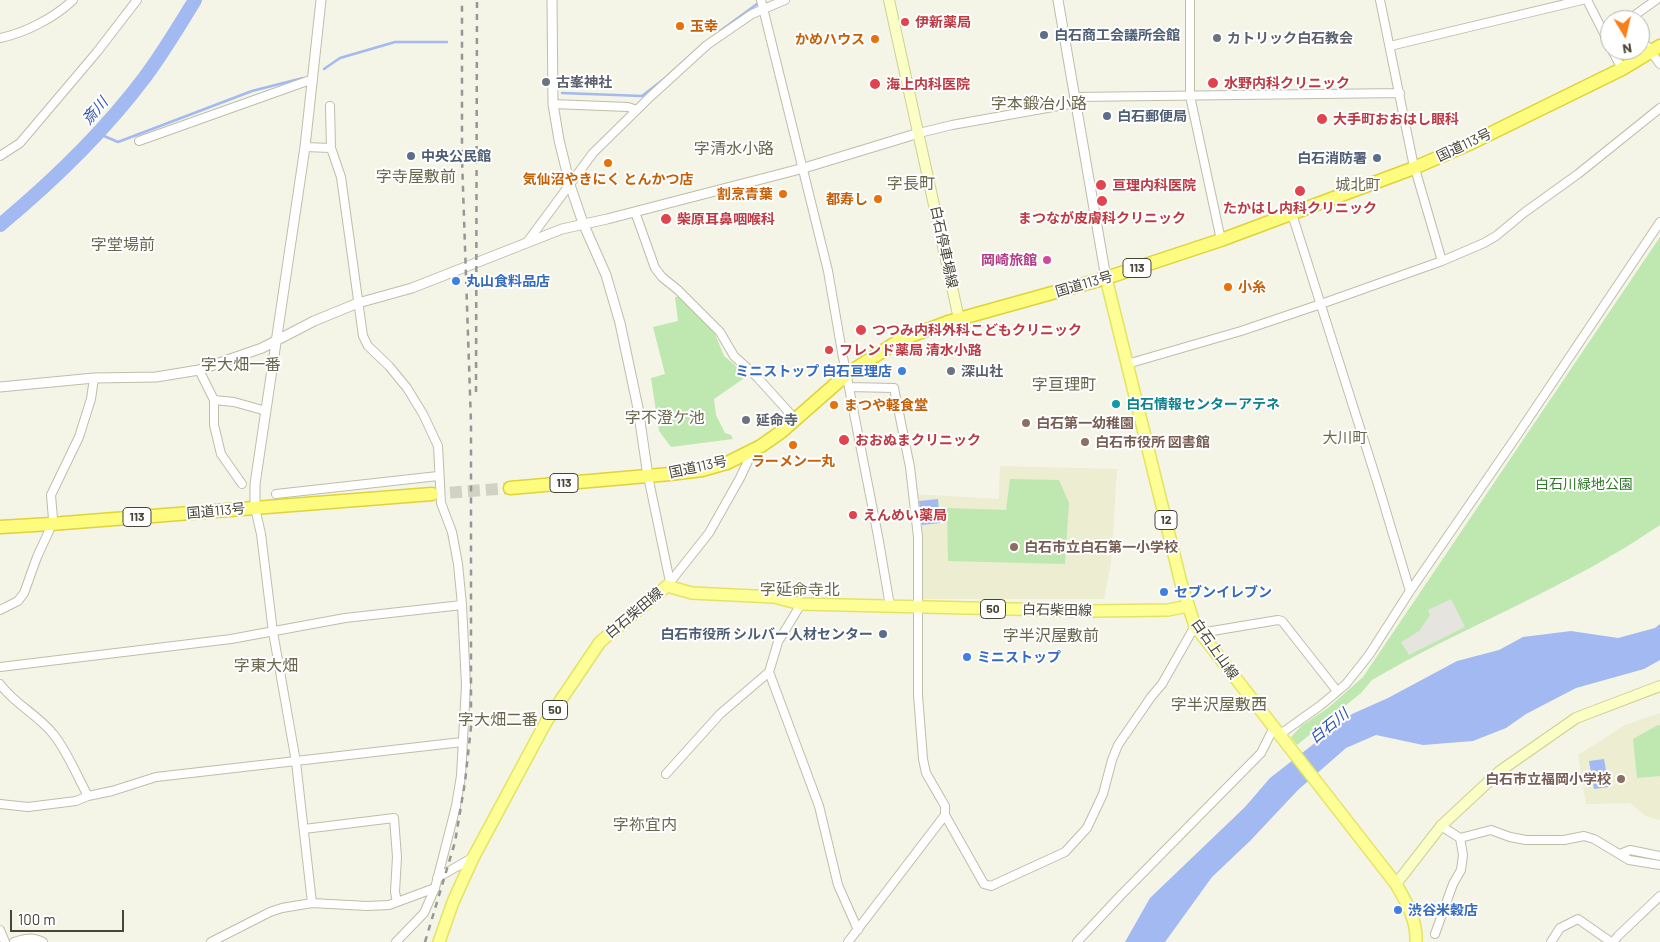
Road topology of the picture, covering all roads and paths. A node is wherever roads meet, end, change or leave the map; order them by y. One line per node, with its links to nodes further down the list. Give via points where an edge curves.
1 (73, 0): 17 (street, via 45,20)
2 (137, 0): 35 (street, via 20,143)
3 (321, 0): 23 (street)
4 (552, 0): 27 (street)
5 (761, 0): 14 (street)
6 (785, 0): 14 (street)
7 (889, 0): 31 (main road, 白石停車場線)
8 (1058, 0): 26 (street)
9 (1190, 0): 25 (street)
10 (1380, 0): 18 (street)
11 (1582, 0): 18 (street)
12 (1587, 0): 16 (street)
13 (1656, 0): 15 (street)
14 (764, 9): 30 (street, via 707,45); 36 (street)
15 (1642, 10)
16 (1600, 22)
17 (0, 38)
18 (1390, 46): 24 (street)
19 (1656, 49): 21 (street); 22 (highway, 国道113号 / 113)
20 (1617, 60): 22 (street)
21 (1660, 64)
22 (1622, 69): 37 (highway, 国道113号 / 113)
23 (313, 79): 32 (street); 33 (street)
24 (1400, 93): 25 (street); 37 (street)
25 (1190, 96): 26 (street); 43 (street)
26 (1074, 100): 31 (street); 46 (street)
27 (553, 104): 30 (street); 38 (street)
28 (330, 106): 34 (street)
29 (1660, 108): 45 (street, via 1496,236)
30 (637, 110): 38 (street, via 593,153)
31 (919, 133): 36 (street); 49 (main road, 白石停車場線)
32 (139, 141)
33 (305, 147): 34 (street); 50 (street)
34 (331, 148): 47 (street, via 341,177)
35 (0, 156)
36 (804, 168): 39 (street); 54 (street, via 828,271)
37 (1414, 168): 40 (highway, 国道113号 / 113); 45 (street)
38 (570, 185): 42 (street); 44 (street)
39 (635, 212): 42 (street); 58 (street, via 662,277 720,332 734,356)
40 (1292, 214): 43 (highway, 国道113号 / 113); 48 (street)
41 (1660, 222): 70 (street)
42 (583, 223): 44 (street); 61 (street, via 606,275 620,323)
43 (1221, 240): 46 (highway, 国道113号 / 113)
44 (528, 241): 47 (street, via 412,288)
45 (1442, 261): 48 (street)
46 (1106, 278): 49 (highway, 国道113号 / 113); 51 (main road, 白石上山線 / 12)
47 (358, 303): 50 (street); 60 (street, via 363,336 368,346 407,388 438,446)
48 (1322, 304): 51 (street); 70 (street)
49 (959, 319): 54 (highway, 国道113号 / 113, via 900,340)
50 (277, 341): 52 (street); 57 (street)
51 (1127, 364): 75 (main road, 白石上山線 / 12)
52 (199, 370): 53 (street, via 156,377); 56 (street)
53 (94, 378): 55 (street); 67 (street, via 80,437 51,495 54,519)
54 (848, 381): 58 (highway, 国道113号 / 113); 73 (street); 74 (street, via 894,388 910,467 918,537)
55 (0, 387)
56 (214, 400): 57 (street); 62 (street, via 214,425 221,454)
57 (266, 411): 66 (street, via 254,490)
58 (796, 420): 59 (highway, 国道113号 / 113)
59 (745, 455): 61 (highway, 国道113号 / 113, via 702,470); 69 (street, via 748,461 709,533)
60 (438, 476): 64 (street); 72 (street, via 441,503 452,532 458,564)
61 (648, 476): 63 (highway, 国道113号 / 113); 69 (street)
62 (242, 484)
63 (510, 488)
64 (276, 494)
65 (432, 494): 66 (highway, 国道113号 / 113)
66 (255, 508): 67 (highway, 国道113号 / 113); 78 (street)
67 (51, 524): 68 (highway, 国道113号 / 113); 76 (street, via 24,593 18,602)
68 (0, 527)
69 (668, 584): 71 (main road, 白石柴田線 / 50, via 692,593 774,597); 96 (main road, 白石柴田線 / 50, via 600,642 534,742)
70 (1410, 591): 83 (street, via 1369,655)
71 (801, 604): 73 (main road, 白石柴田線 / 50); 80 (street, via 778,642)
72 (462, 605): 78 (street, via 344,618); 85 (street, via 466,685)
73 (890, 606): 74 (main road, 白石柴田線 / 50)
74 (918, 606): 75 (main road, 白石柴田線 / 50, via 1094,611 1168,610); 90 (street, via 918,695 923,759 926,773 946,806)
75 (1188, 606): 77 (main road, 白石上山線 / 12)
76 (0, 610)
77 (1198, 629): 83 (street, via 1282,621); 84 (main road, 白石上山線 / 12); 90 (street, via 1118,745 1103,794 1088,828 1065,852 991,886 984,884)
78 (273, 632): 79 (street); 86 (street)
79 (0, 667)
80 (769, 672): 87 (street, via 720,714); 105 (street, via 819,806 838,885)
81 (0, 684): 88 (street, via 54,735)
82 (1660, 686): 91 (main road, via 1566,724 1500,771)
83 (1337, 691): 84 (street)
84 (1279, 735): 99 (main road, 白石上山線 / 12); 114 (street, via 1271,733 1261,753)
85 (462, 742): 86 (street); 98 (street, via 456,806)
86 (296, 762): 88 (street, via 156,777); 92 (street)
87 (666, 774)
88 (88, 796): 89 (street, via 76,801 28,807)
89 (0, 804)
90 (945, 815): 105 (street)
91 (1441, 826): 93 (street); 99 (main road)
92 (304, 829): 102 (street, via 394,818); 103 (street)
93 (1460, 838): 94 (street, via 1491,830 1526,840 1564,840 1584,836); 106 (street, via 1461,870)
94 (1620, 854): 95 (street, via 1630,850); 97 (street, via 1629,860)
95 (1660, 856)
96 (473, 858): 98 (street); 112 (main road, 白石柴田線 / 50)
97 (1660, 865)
98 (437, 878): 100 (street)
99 (1395, 882): 115 (main road, 白石上山線 / 12, via 1412,912)
100 (435, 888): 102 (street); 111 (street, via 424,914)
101 (1660, 896): 117 (street)
102 (397, 902): 103 (street, via 366,906)
103 (312, 903): 110 (street, via 270,912)
104 (0, 930): 107 (street)
105 (858, 930): 113 (street)
106 (1435, 934)
107 (5, 942)
108 (14, 942): 109 (street, via 23,938)
109 (42, 942)
110 (211, 942)
111 (396, 942)
112 (439, 942)
113 (848, 942)
114 (1077, 942)
115 (1416, 942)
116 (1551, 942): 117 (street, via 1560,928 1578,919)
117 (1612, 942)

